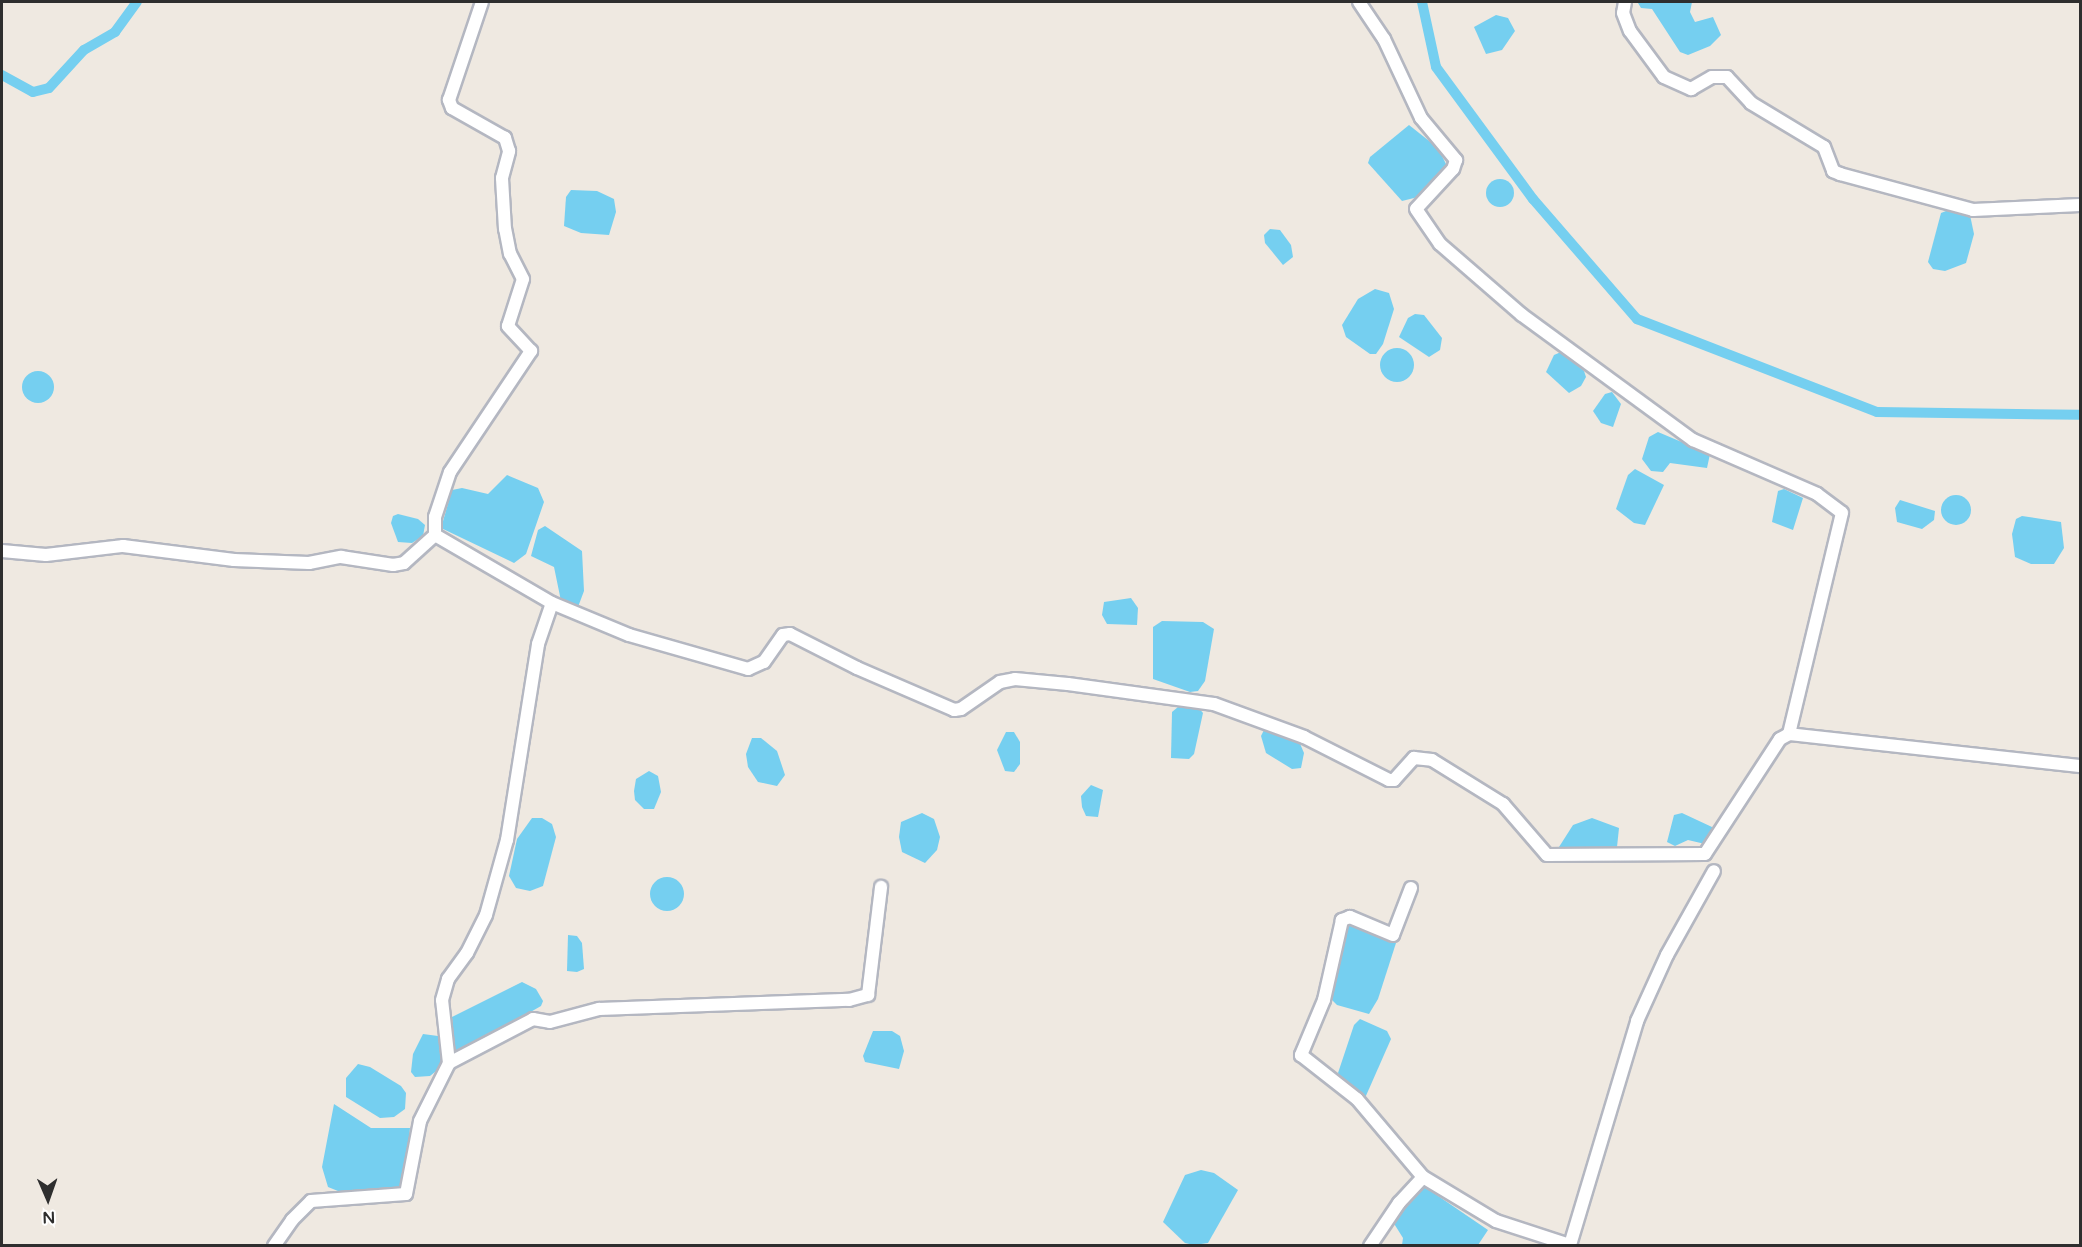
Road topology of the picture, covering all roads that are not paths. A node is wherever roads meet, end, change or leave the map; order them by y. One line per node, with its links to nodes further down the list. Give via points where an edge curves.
1 (482, 2): 5 (street, via 449,100 452,108 505,138 509,151 502,178 507,238 510,254 523,279 508,326 531,351 450,472 435,517)
2 (1359, 2): 8 (street, via 1384,39 1421,118 1456,160 1453,169 1416,209 1440,244 1531,322 1693,440 1817,494 1842,513)
3 (1625, 2): 4 (street, via 1623,13 1630,31 1664,76 1691,89 1712,77 1727,77 1751,103 1824,147 1833,171 1973,210)
4 (2080, 205)
5 (435, 535): 6 (street, via 404,563 393,565 340,557 309,563 234,560 123,546 46,555); 7 (street)
6 (2, 551)
7 (552, 603): 8 (street, via 629,635 748,669 764,662 783,635 790,634 954,710 1000,682 1015,679 1214,704 1304,737 1389,780 1394,780 1414,758 1432,760 1503,804 1547,855 1705,854 1780,739); 13 (street, via 538,644 507,840 486,915 467,953 448,979 442,1000)
8 (1789, 734): 9 (street)
9 (2080, 766)
10 (1714, 871): 14 (street, via 1667,955 1637,1021 1570,1245 1496,1221)
11 (881, 886): 13 (street, via 868,995 849,1000 599,1009 550,1022 533,1019)
12 (1411, 888): 14 (street, via 1393,935 1350,918 1342,920 1324,1000 1301,1055 1357,1099)
13 (449, 1063): 15 (street, via 420,1121 406,1194 311,1201)
14 (1423, 1177): 16 (street)
15 (274, 1245)
16 (1370, 1245)

